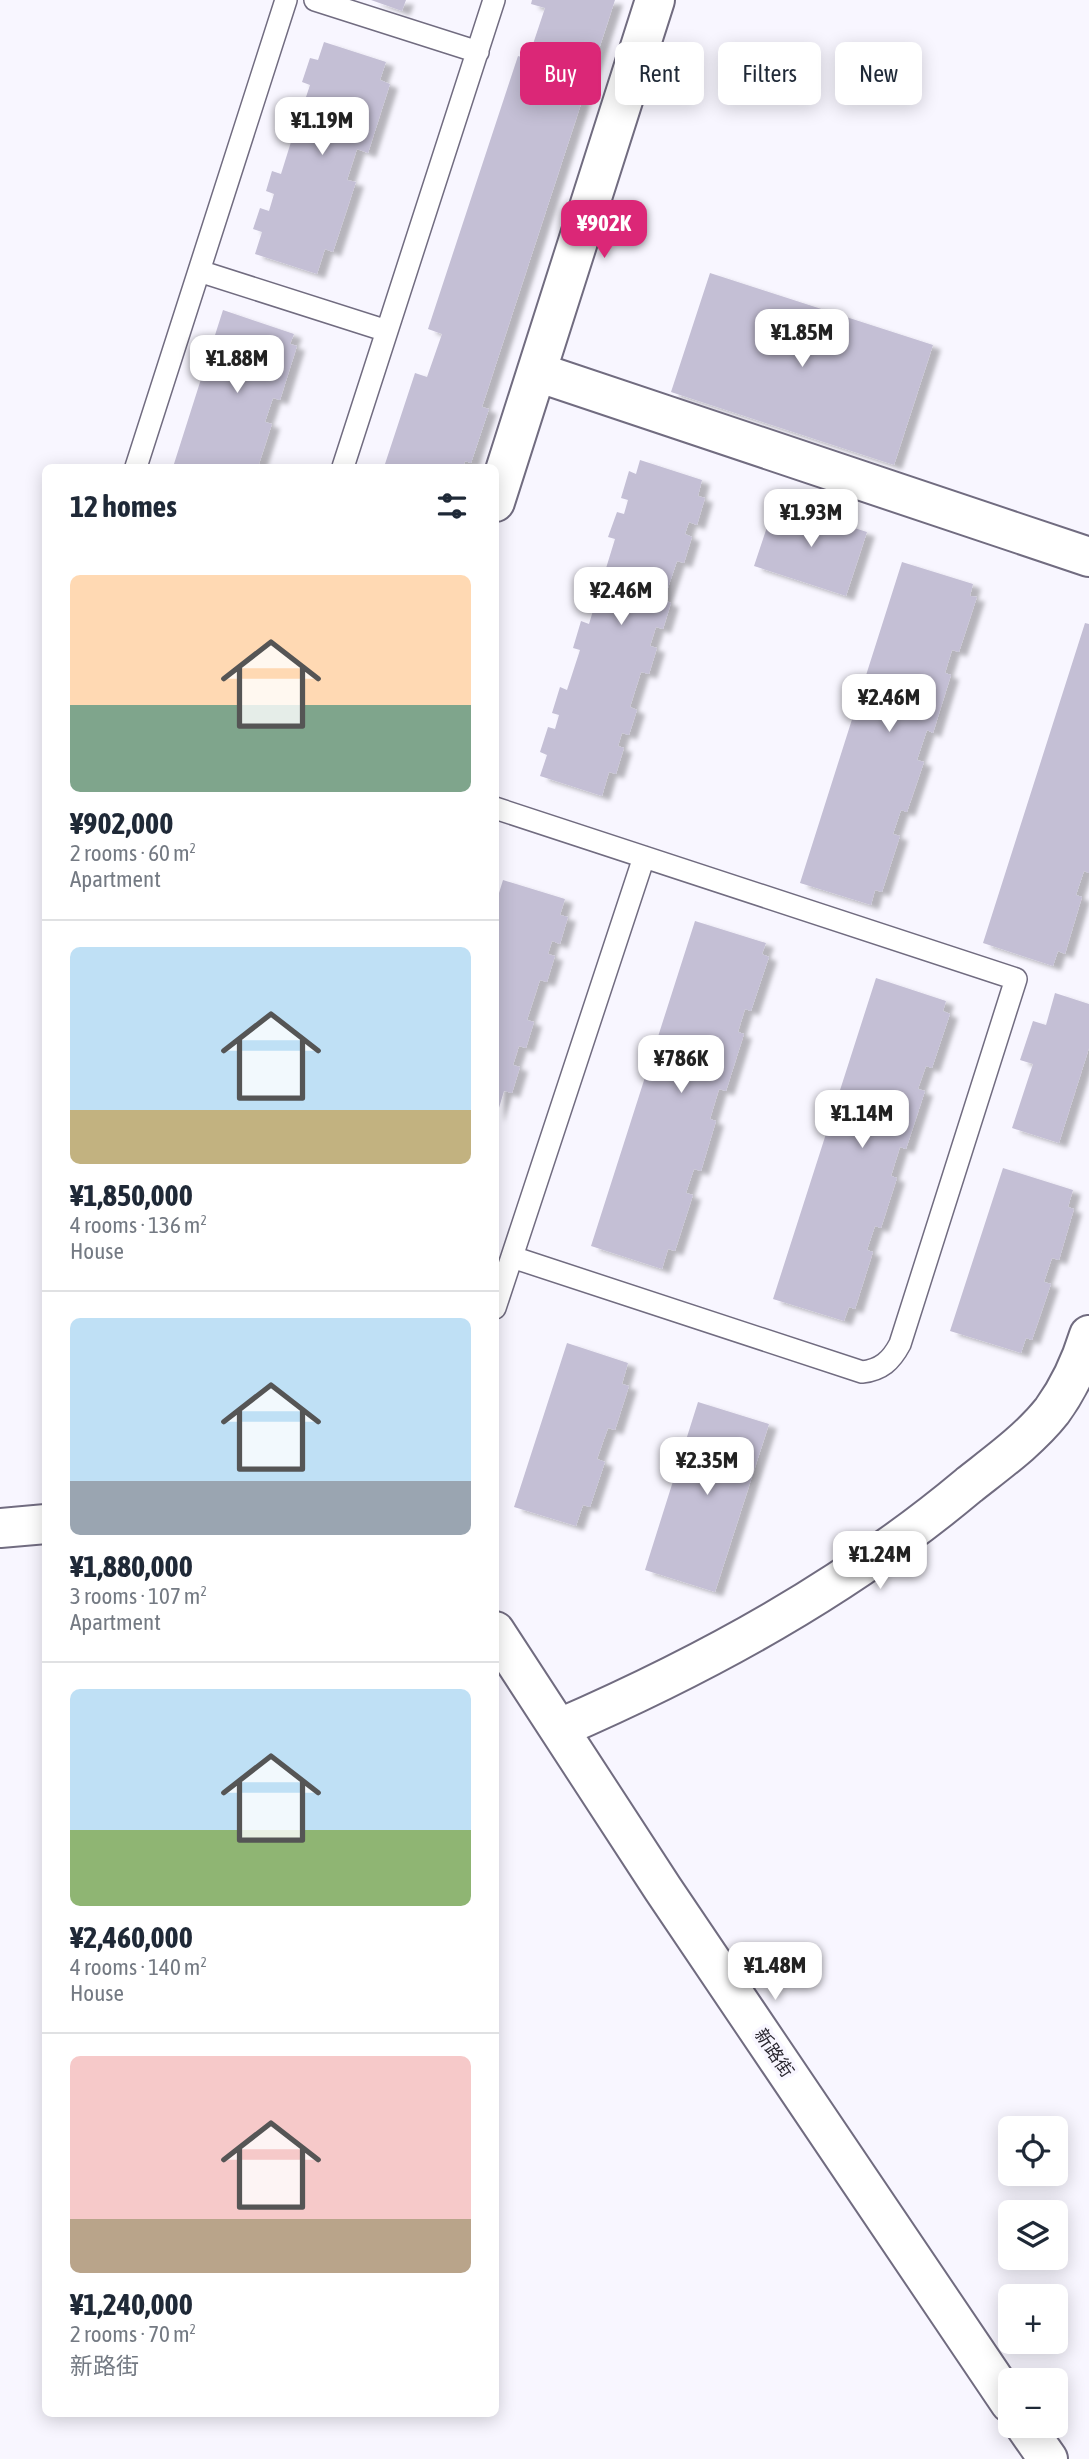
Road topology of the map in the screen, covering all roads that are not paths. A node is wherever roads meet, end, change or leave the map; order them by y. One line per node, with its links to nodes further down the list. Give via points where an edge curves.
1 (286, 0): 6 (lane)
2 (315, 0): 5 (lane)
3 (494, 0): 5 (lane)
4 (655, 0): 8 (street)
5 (478, 52): 7 (lane)
6 (199, 271): 7 (lane); 9 (lane)
7 (387, 331): 10 (lane)
8 (537, 372): 11 (street); 12 (street)
9 (137, 464)
10 (344, 464)
11 (499, 490)
12 (1089, 557)
13 (499, 809): 14 (lane)
14 (644, 857): 15 (lane); 15 (lane, via 1016,979 900,1344 886,1364 862,1372)
15 (512, 1257): 16 (lane)
16 (499, 1296)
17 (1089, 1335): 21 (street, via 1068,1386 1035,1431 877,1557 744,1639)
18 (42, 1524): 19 (street)
19 (0, 1528)
20 (499, 1637): 21 (street, 新路街)
21 (560, 1728): 22 (street, 新路街, via 671,1901)
22 (998, 2385)
23 (1033, 2438): 24 (street)
24 (1048, 2459)

